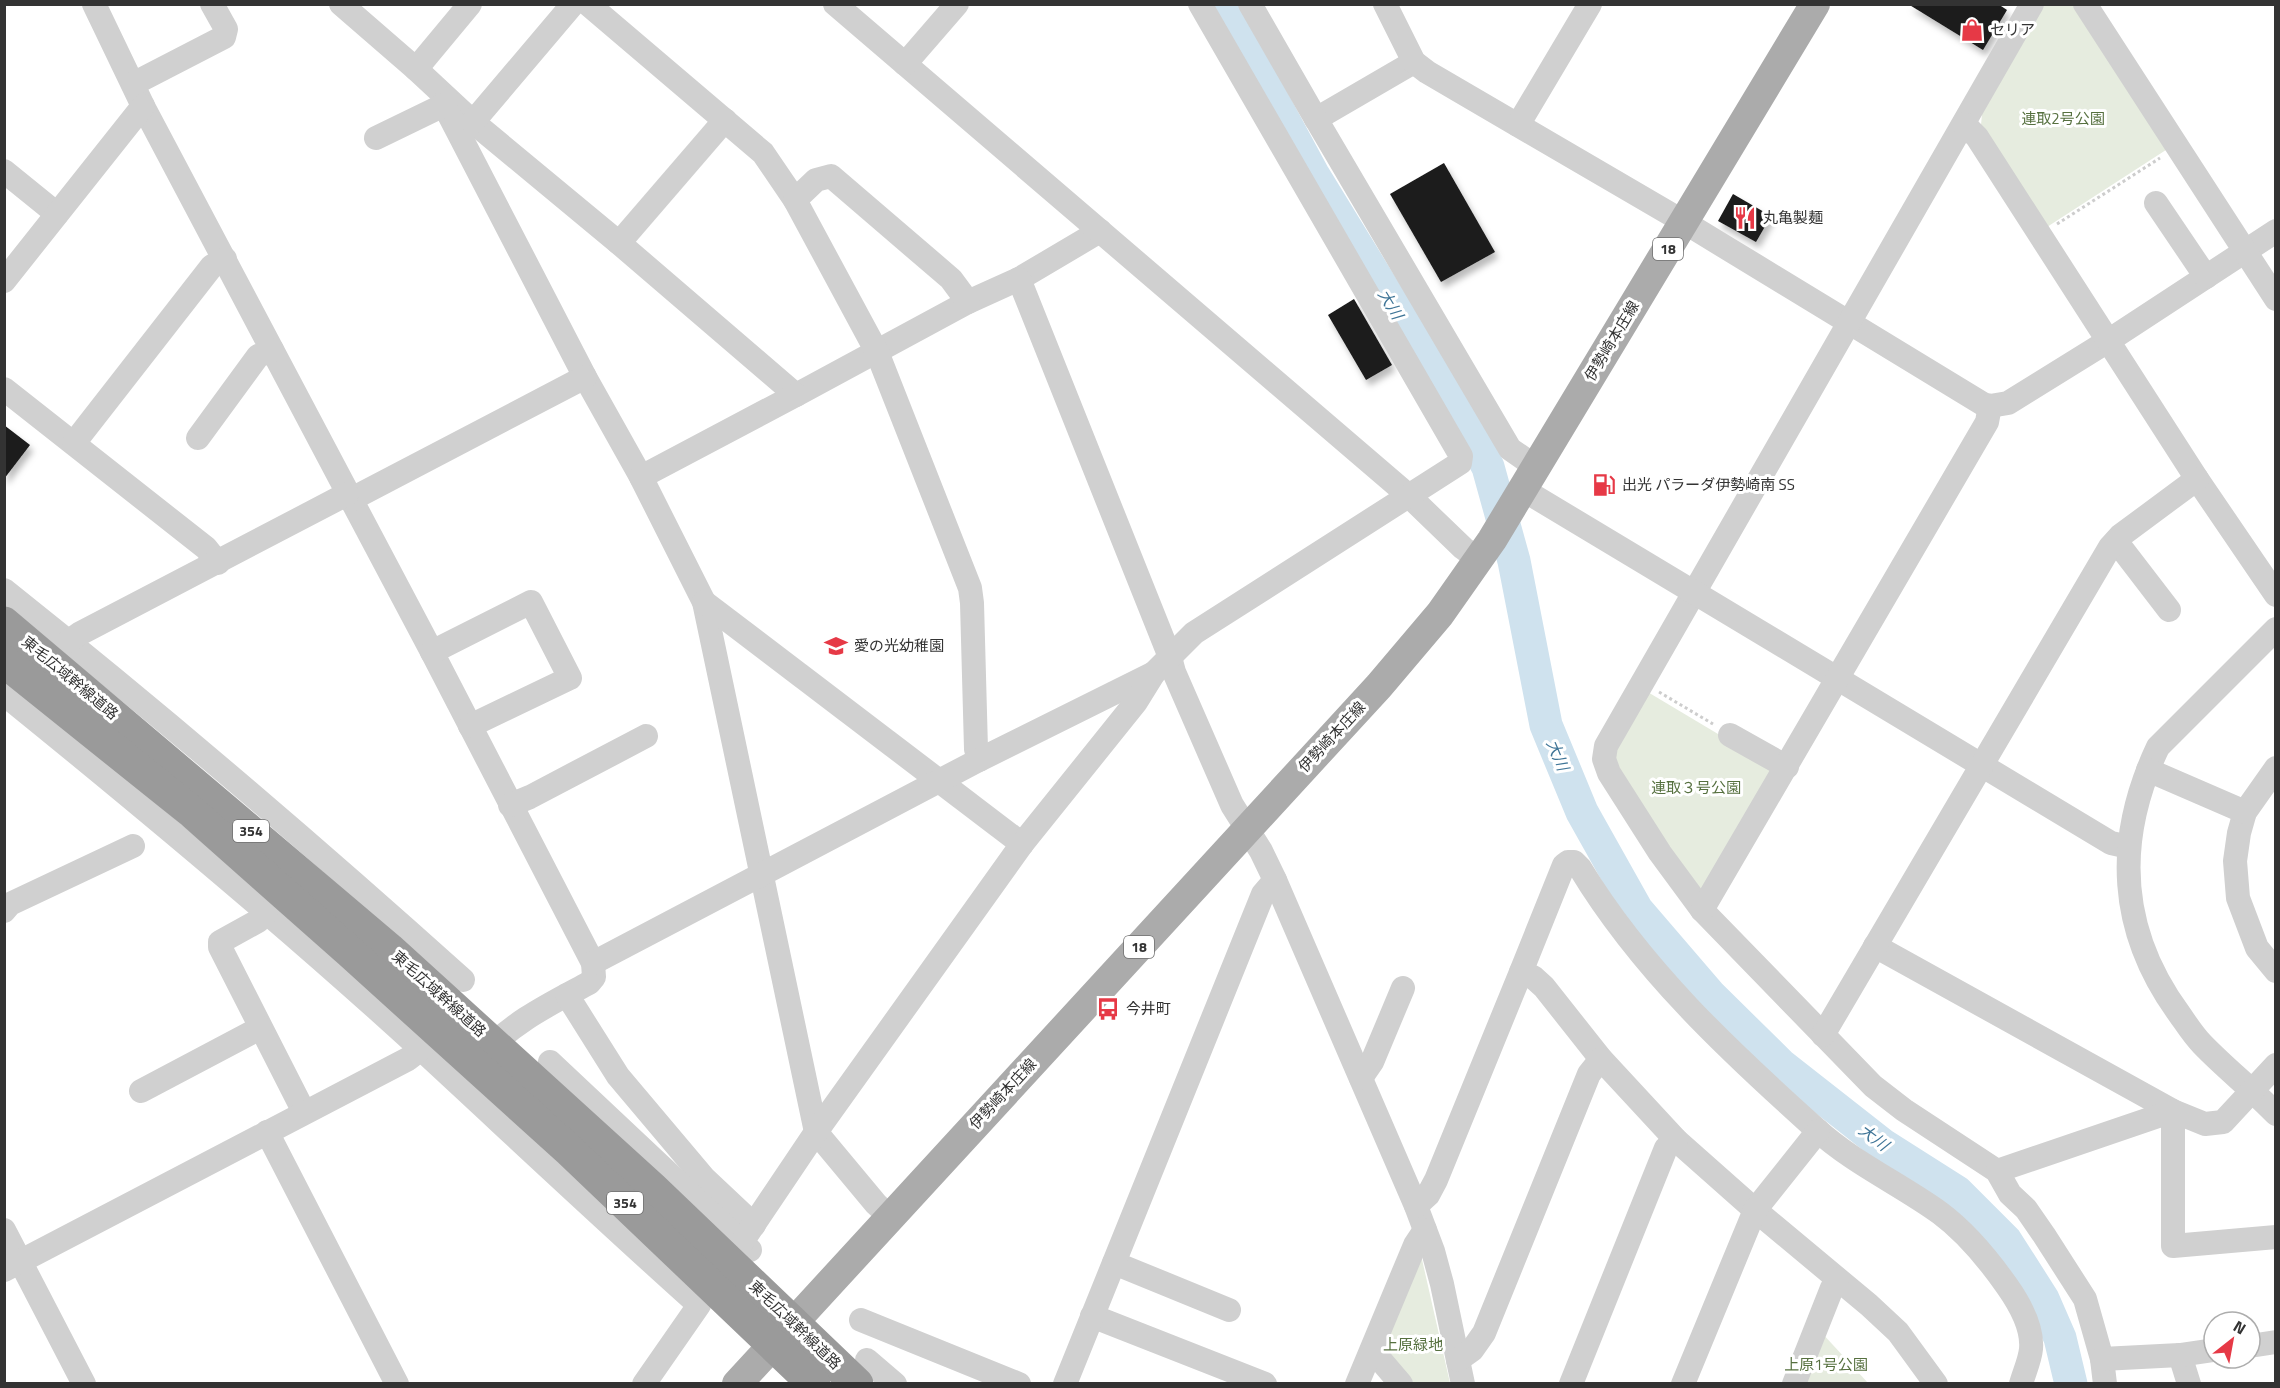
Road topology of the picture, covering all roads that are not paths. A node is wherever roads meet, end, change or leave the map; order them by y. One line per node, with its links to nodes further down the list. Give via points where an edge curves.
1 (94, 4): 19 (street)
2 (212, 4): 19 (street, via 226,29 224,37)
3 (341, 4): 18 (street)
4 (470, 4): 18 (street)
5 (573, 4): 23 (street)
6 (588, 4): 22 (street)
7 (836, 4): 17 (street)
8 (957, 4): 17 (street)
9 (1200, 4): 55 (street, via 1461,456 1460,463)
10 (1250, 4): 21 (street)
11 (1385, 4): 16 (street)
12 (1590, 4): 25 (street)
13 (1815, 4): 31 (main road, 伊勢崎本庄線 / 18)
14 (2032, 4): 24 (street)
15 (2085, 4): 35 (street)
16 (1414, 62): 21 (street); 25 (street)
17 (905, 64): 32 (street)
18 (416, 69): 20 (street)
19 (138, 95): 30 (street); 36 (street)
20 (445, 102): 23 (street); 26 (street); 46 (street)
21 (1316, 119): 54 (street, via 1510,449)
22 (725, 120): 28 (street, via 763,153); 34 (street)
23 (473, 122): 34 (street)
24 (1964, 124): 42 (street); 43 (street, via 1977,137)
25 (1518, 125): 31 (street)
26 (376, 138)
27 (4, 171): 30 (street)
28 (795, 200): 41 (street, via 816,180 831,176 951,279); 45 (street)
29 (2156, 203): 37 (street)
30 (57, 214): 39 (street)
31 (1684, 222): 42 (street); 54 (main road, 伊勢崎本庄線 / 18)
32 (1100, 231): 38 (street); 55 (street)
33 (2276, 231): 35 (street)
34 (619, 243): 48 (street)
35 (2245, 252): 37 (street); 40 (street)
36 (225, 259): 44 (street); 51 (street, via 212,266)
37 (2206, 277): 43 (street)
38 (1019, 279): 41 (street); 69 (street)
39 (4, 282)
40 (2276, 299)
41 (968, 302): 45 (street)
42 (1850, 323): 49 (street); 61 (street)
43 (2108, 341): 49 (street, via 2008,404); 53 (street)
44 (272, 350): 50 (street, via 258,356); 56 (street)
45 (878, 352): 48 (street); 75 (street, via 970,588)
46 (585, 377): 52 (street); 56 (street)
47 (4, 389): 51 (street)
48 (796, 395): 52 (street)
49 (1990, 406): 71 (street, via 1987,422)
50 (198, 438)
51 (74, 443): 59 (street, via 206,548)
52 (641, 477): 63 (street)
53 (2198, 479): 57 (street); 62 (street)
54 (1526, 483): 58 (main road, 伊勢崎本庄線 / 18); 61 (street)
55 (1408, 495): 58 (street, via 1463,548); 69 (street, via 1194,633)
56 (349, 497): 59 (street); 68 (street)
57 (2115, 541): 64 (street); 76 (street)
58 (1485, 550): 83 (main road, 伊勢崎本庄線 / 18, via 1414,647)
59 (218, 563): 67 (street)
60 (4, 590): 67 (street)
61 (1695, 592): 71 (street); 90 (street, via 1606,746 1604,759 1660,853)
62 (2276, 595)
63 (704, 602): 80 (street); 87 (street)
64 (2169, 610)
65 (4, 623): 95 (highway, 東毛広域幹線道路 / 354)
66 (2276, 629): 79 (street, via 2158,747)
67 (69, 641): 89 (street)
68 (432, 652): 72 (street); 72 (street, via 531,602 570,678)
69 (1162, 665): 75 (street); 83 (street, via 1174,672); 84 (street)
70 (11, 677): 92 (street, via 52,733); 96 (highway, 東毛広域幹線道路 / 354, via 192,812)
71 (1839, 679): 76 (street); 77 (street)
72 (470, 726): 81 (street)
73 (646, 735): 81 (street)
74 (1730, 735): 77 (street)
75 (979, 760): 80 (street)
76 (1983, 765): 86 (street, via 2111,843); 94 (street)
77 (1787, 767): 90 (street)
78 (2276, 768): 82 (street)
79 (2148, 770): 82 (street); 86 (street)
80 (938, 781): 84 (street); 87 (street)
81 (510, 805): 97 (street)
82 (2246, 812): 98 (street, via 2235,861 2238,898 2257,948)
83 (1247, 830): 88 (street); 129 (main road, 伊勢崎本庄線 / 18)
84 (1022, 844): 119 (street)
85 (132, 846): 91 (street, via 10,904)
86 (2129, 847): 111 (street, via 2134,924 2152,972 2201,1043)
87 (762, 872): 97 (street); 119 (street)
88 (1275, 880): 110 (street); 135 (street, via 1263,894)
89 (373, 898): 95 (street); 100 (street)
90 (1702, 910): 104 (street)
91 (4, 911)
92 (266, 913): 93 (street); 103 (street, via 220,942)
93 (292, 936): 96 (street, via 330,950); 105 (street)
94 (1875, 946): 104 (street); 114 (street)
95 (389, 949): 106 (highway, 東毛広域幹線道路 / 354)
96 (350, 952): 106 (highway, 東毛広域幹線道路 / 354)
97 (593, 963): 102 (street, via 594,977)
98 (2276, 971)
99 (1521, 972): 107 (street, via 1544,987); 117 (street, via 1564,865 1574,862 1643,958); 127 (street, via 1436,1180)
100 (463, 980)
101 (1403, 987): 110 (street, via 1372,1062)
102 (567, 995): 106 (street, via 526,1017); 134 (street, via 618,1076 704,1178)
103 (260, 1028): 112 (street); 115 (street)
104 (1823, 1035): 124 (street, via 1873,1086)
105 (420, 1049): 115 (street); 120 (street)
106 (484, 1054): 122 (highway, 東毛広域幹線道路 / 354); 123 (highway, 東毛広域幹線道路 / 354)
107 (1601, 1059): 121 (street); 146 (street, via 1589,1074 1484,1333 1472,1350)
108 (550, 1062): 113 (street)
109 (2276, 1065): 111 (street)
110 (1361, 1078): 127 (street)
111 (2252, 1089): 114 (street, via 2223,1122 2205,1124); 116 (street)
112 (141, 1091)
113 (598, 1106): 123 (street, via 612,1137); 126 (street)
114 (2174, 1112): 124 (street); 133 (street, via 2173,1246)
115 (304, 1113): 118 (street)
116 (2276, 1114)
117 (1818, 1131): 128 (street); 164 (street, via 1940,1213 1984,1256 2016,1298 2027,1323 2031,1348)
118 (267, 1132): 136 (street); 149 (street)
119 (816, 1132): 129 (street); 134 (street)
120 (513, 1135): 122 (street); 132 (street)
121 (1676, 1140): 128 (street); 160 (street, via 1666,1148)
122 (570, 1151): 132 (highway, 東毛広域幹線道路 / 354)
123 (614, 1154): 125 (highway, 東毛広域幹線道路 / 354)
124 (1997, 1171): 145 (street, via 2085,1299)
125 (652, 1188): 126 (street); 141 (highway, 東毛広域幹線道路 / 354)
126 (695, 1196): 134 (street)
127 (1416, 1206): 131 (street)
128 (1755, 1210): 137 (street); 161 (street)
129 (890, 1217): 141 (main road, 伊勢崎本庄線 / 18)
130 (4, 1230): 136 (street)
131 (1425, 1230): 142 (street, via 1415,1245); 146 (street, via 1442,1284)
132 (638, 1234): 141 (highway, 東毛広域幹線道路 / 354); 150 (street, via 699,1305)
133 (2276, 1237)
134 (749, 1239)
135 (1114, 1263): 138 (street); 139 (street)
136 (13, 1266): 148 (street)
137 (1837, 1279): 162 (street); 163 (street, via 1898,1332)
138 (1228, 1310)
139 (1092, 1316): 155 (street); 156 (street)
140 (861, 1320): 154 (street)
141 (783, 1334): 147 (highway, 東毛広域幹線道路 / 354); 151 (main road, 伊勢崎本庄線 / 18); 152 (highway, 東毛広域幹線道路 / 354)
142 (1372, 1350): 157 (street); 158 (street)
143 (2202, 1351): 144 (street)
144 (2180, 1354): 145 (street); 166 (street)
145 (2102, 1359): 165 (street)
146 (1458, 1360): 159 (street)
147 (862, 1372): 153 (street)
148 (84, 1383)
149 (397, 1383)
150 (644, 1383)
151 (737, 1383)
152 (814, 1383)
153 (895, 1383)
154 (1019, 1383)
155 (1065, 1383)
156 (1265, 1383)
157 (1358, 1383)
158 (1401, 1383)
159 (1462, 1383)
160 (1571, 1383)
161 (1683, 1383)
162 (1794, 1383)
163 (1936, 1383)
164 (2021, 1383)
165 (2105, 1383)
166 (2189, 1383)

